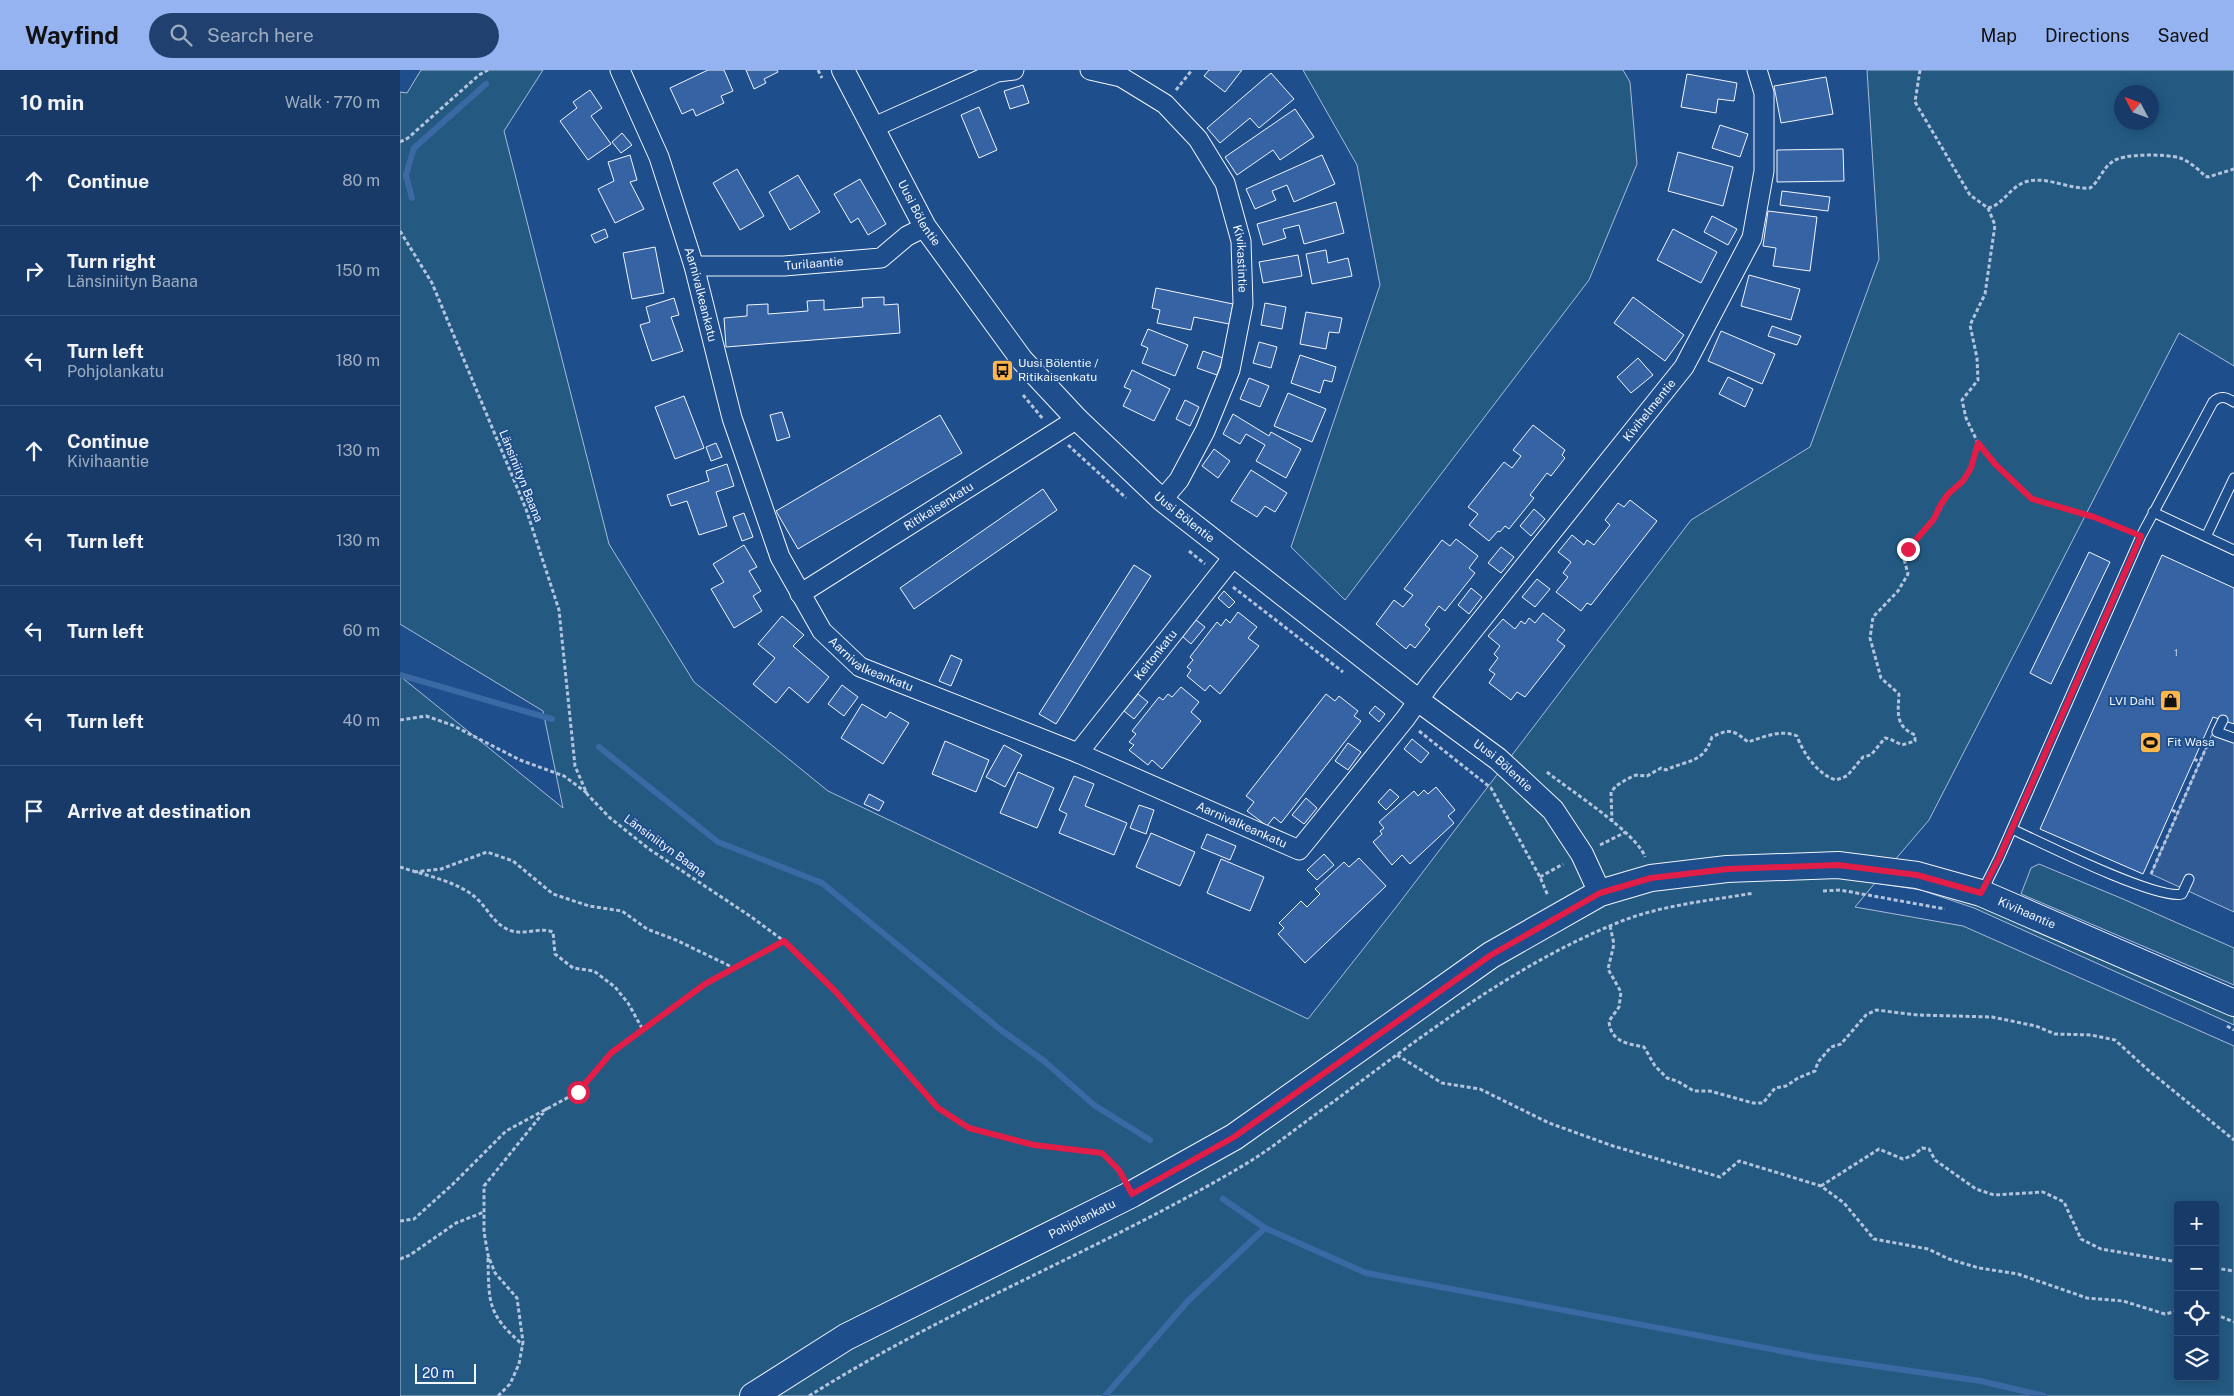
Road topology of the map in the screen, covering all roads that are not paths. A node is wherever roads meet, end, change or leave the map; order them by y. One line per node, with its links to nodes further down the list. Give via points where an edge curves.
1 (620, 70): 8 (street, Aarnivalkeankatu, via 659,157)
2 (843, 70): 6 (street, Uusi Bölentie)
3 (1014, 70): 6 (street, via 997,72)
4 (1090, 70): 12 (street, Kivikastintie, via 1121,77 1165,104 1198,140 1225,183 1240,241 1243,304 1230,370 1205,431 1179,480)
5 (1756, 70): 18 (street, Kivihelmentie, via 1764,93 1764,171 1752,238 1684,367)
6 (872, 128): 7 (street, Uusi Bölentie)
7 (925, 227): 8 (street, Turilaantie, via 907,236 881,258 784,266); 10 (street, Uusi Bölentie, via 1022,360)
8 (694, 266): 17 (street, Aarnivalkeankatu, via 732,418 780,557)
9 (2234, 402): 13 (lane, via 2226,397 2213,402)
10 (1076, 419): 12 (street, Uusi Bölentie); 17 (street, Ritikaisenkatu)
11 (2234, 479): 14 (lane)
12 (1162, 500): 16 (street, Uusi Bölentie)
13 (2153, 512): 14 (lane); 22 (lane)
14 (2206, 538): 15 (lane)
15 (2234, 550)
16 (1234, 556): 18 (street, Uusi Bölentie); 21 (street, Keitonkatu)
17 (800, 594): 21 (street, Aarnivalkeankatu, via 822,632 860,667)
18 (1418, 701): 21 (street, Aarnivalkeankatu, via 1299,850); 24 (street, Uusi Bölentie, via 1498,759 1553,810 1582,854)
19 (2222, 722): 20 (lane, via 2217,732)
20 (2234, 738)
21 (1078, 753)
22 (2012, 829): 23 (lane, via 2140,886 2175,896 2182,894); 25 (lane)
23 (2190, 879)
24 (1600, 893): 25 (main road, Kivihaantie, via 1651,878 1728,869 1838,865 1917,875); 27 (main road, Pohjolankatu, via 1491,955 1234,1137 1132,1194 846,1337)
25 (1981, 893): 26 (main road, Kivihaantie)
26 (2230, 1014)
27 (752, 1396)

